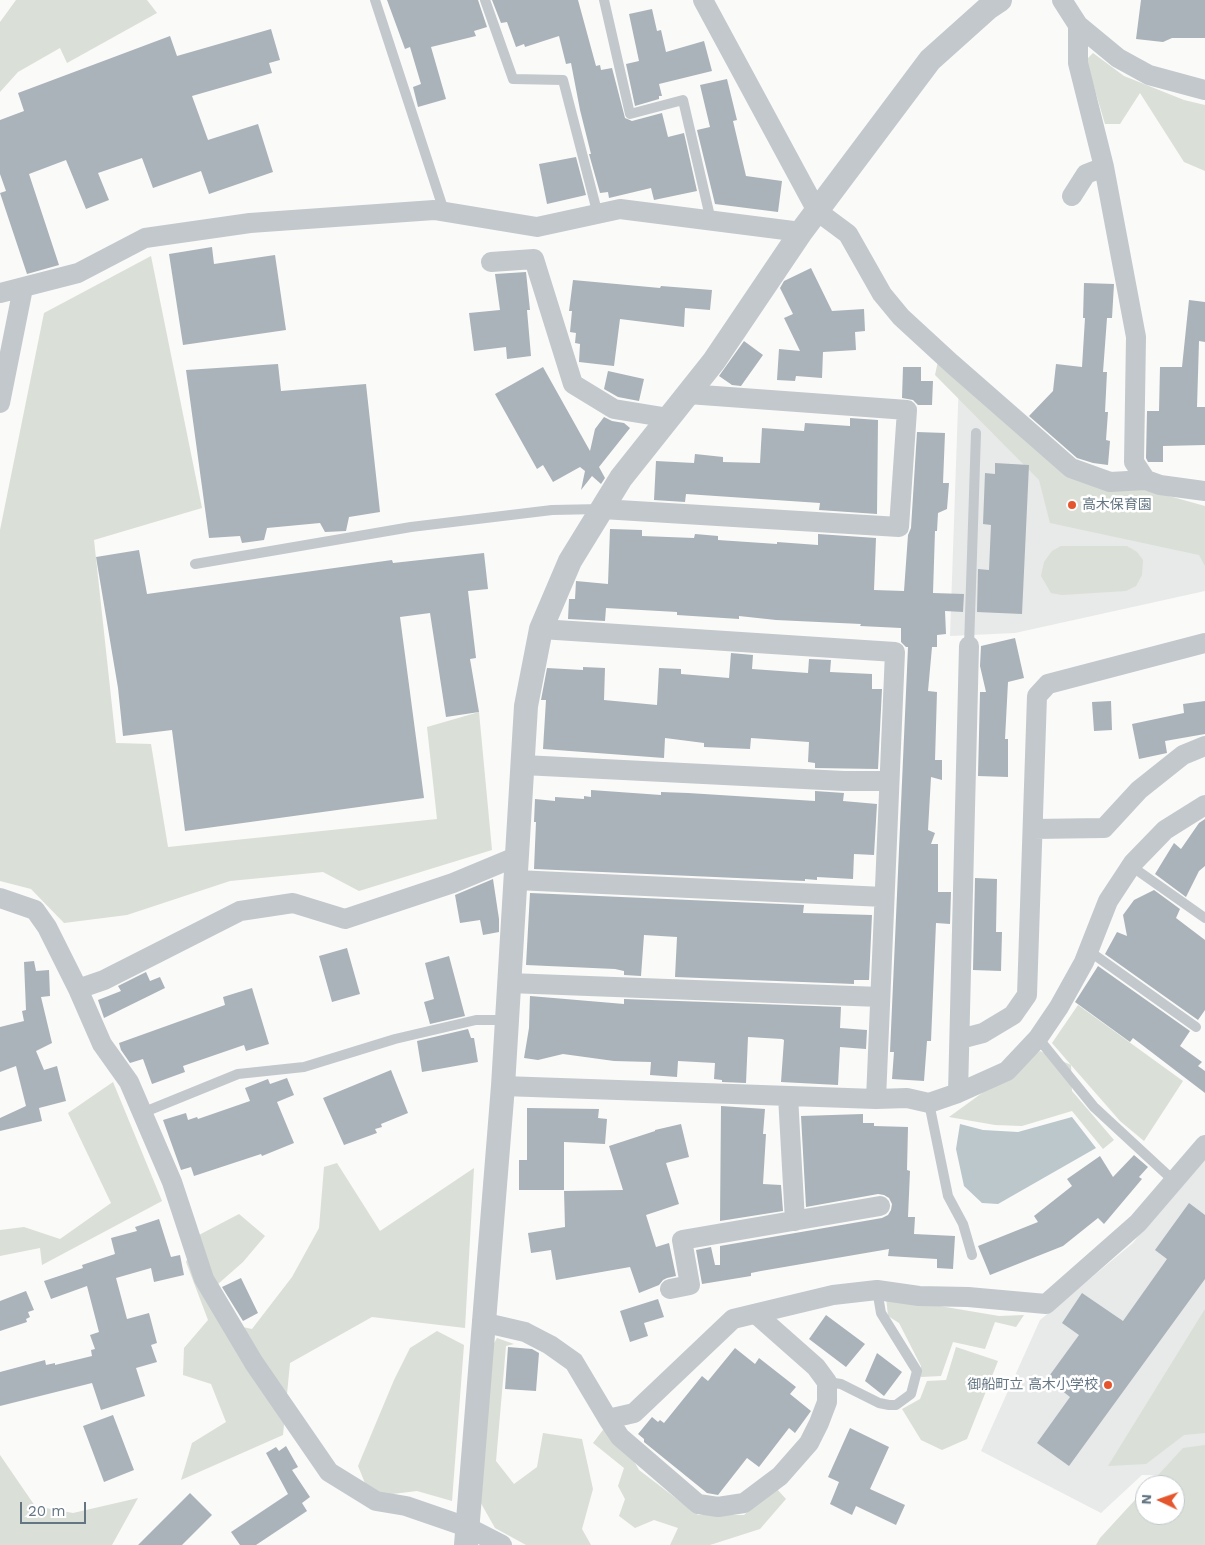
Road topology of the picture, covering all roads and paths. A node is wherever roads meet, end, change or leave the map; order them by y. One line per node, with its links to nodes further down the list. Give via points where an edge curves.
1 (375, 0): 12 (lane)
2 (485, 0): 13 (lane, via 513,79 563,80)
3 (604, 0): 14 (lane, via 630,114 683,100)
4 (702, 0): 11 (street)
5 (1000, 0): 11 (street, via 930,60)
6 (1062, 0): 7 (street)
7 (1078, 25): 8 (street, via 1118,58 1149,74); 9 (street, via 1078,63)
8 (1205, 90)
9 (1104, 166): 10 (street, via 1086,174); 23 (street, via 1136,337 1134,462)
10 (1072, 196)
11 (817, 211): 15 (street); 23 (street, via 848,234 882,294 901,317 1071,468 1110,482)
12 (444, 212): 13 (street, via 537,227); 17 (street, via 434,210 250,223 145,238 78,273)
13 (598, 215): 14 (street, via 620,209)
14 (711, 220): 15 (street)
15 (801, 232): 19 (street)
16 (491, 262): 21 (street, via 534,259 573,384 614,409)
17 (23, 288): 18 (street); 20 (street)
18 (0, 293)
19 (688, 394): 21 (street); 25 (street, via 907,410 899,527)
20 (0, 402)
21 (669, 418): 25 (street, via 621,478)
22 (976, 433): 29 (lane)
23 (1146, 480): 24 (street, via 1160,485)
24 (1204, 489)
25 (602, 509): 26 (lane, via 552,510 411,527); 27 (street, via 570,561)
26 (195, 564)
27 (541, 629): 31 (street, via 526,706); 32 (street, via 895,652)
28 (1205, 643): 34 (street, via 1048,684 1037,696)
29 (968, 646): 48 (street)
30 (1205, 746): 34 (street, via 1183,755 1139,790 1104,828)
31 (523, 765): 32 (street); 35 (street)
32 (889, 781): 38 (street)
33 (1205, 805): 36 (street, via 1165,830)
34 (1032, 829): 48 (street, via 1027,995 1013,1015 983,1033)
35 (518, 856): 37 (street); 43 (street, via 453,883 346,918 293,903 240,910 104,980)
36 (1131, 866): 40 (lane); 41 (street, via 1108,901)
37 (516, 880): 38 (street); 42 (street)
38 (884, 897): 44 (street)
39 (0, 898): 43 (street, via 35,910)
40 (1205, 918)
41 (1089, 951): 46 (lane); 47 (street)
42 (509, 983): 44 (street); 45 (street)
43 (78, 989): 54 (street, via 102,1044 129,1082)
44 (880, 997): 52 (street)
45 (507, 1020): 49 (street); 54 (lane, via 476,1020 395,1039 304,1067 238,1074)
46 (1196, 1028)
47 (1038, 1038): 50 (street, via 1008,1070); 56 (lane, via 1094,1107)
48 (960, 1039): 50 (street)
49 (502, 1086): 51 (street); 63 (street)
50 (958, 1093): 53 (street)
51 (788, 1096): 52 (street); 58 (street)
52 (876, 1099): 53 (street, via 907,1098)
53 (929, 1103): 59 (lane, via 948,1196 963,1224)
54 (142, 1113): 66 (street, via 172,1182 204,1279 254,1363 329,1472 376,1501 406,1506)
55 (1205, 1145): 56 (street)
56 (1174, 1181): 61 (street, via 1138,1223 1046,1304 919,1296)
57 (880, 1206): 58 (street)
58 (795, 1221): 60 (street, via 682,1240 690,1285)
59 (972, 1255)
60 (670, 1289)
61 (877, 1290): 62 (street, via 833,1295); 64 (lane, via 881,1313 917,1371 911,1394 896,1405 889,1405 841,1384)
62 (756, 1314): 64 (street, via 816,1367); 65 (street, via 733,1320 634,1413)
63 (482, 1322): 65 (street, via 525,1332 574,1362); 66 (street)
64 (828, 1382): 65 (street, via 827,1402 820,1423 809,1442 780,1476 744,1502 718,1507 698,1504 620,1437)
65 (608, 1419)
66 (466, 1536): 67 (street)
67 (502, 1545)

